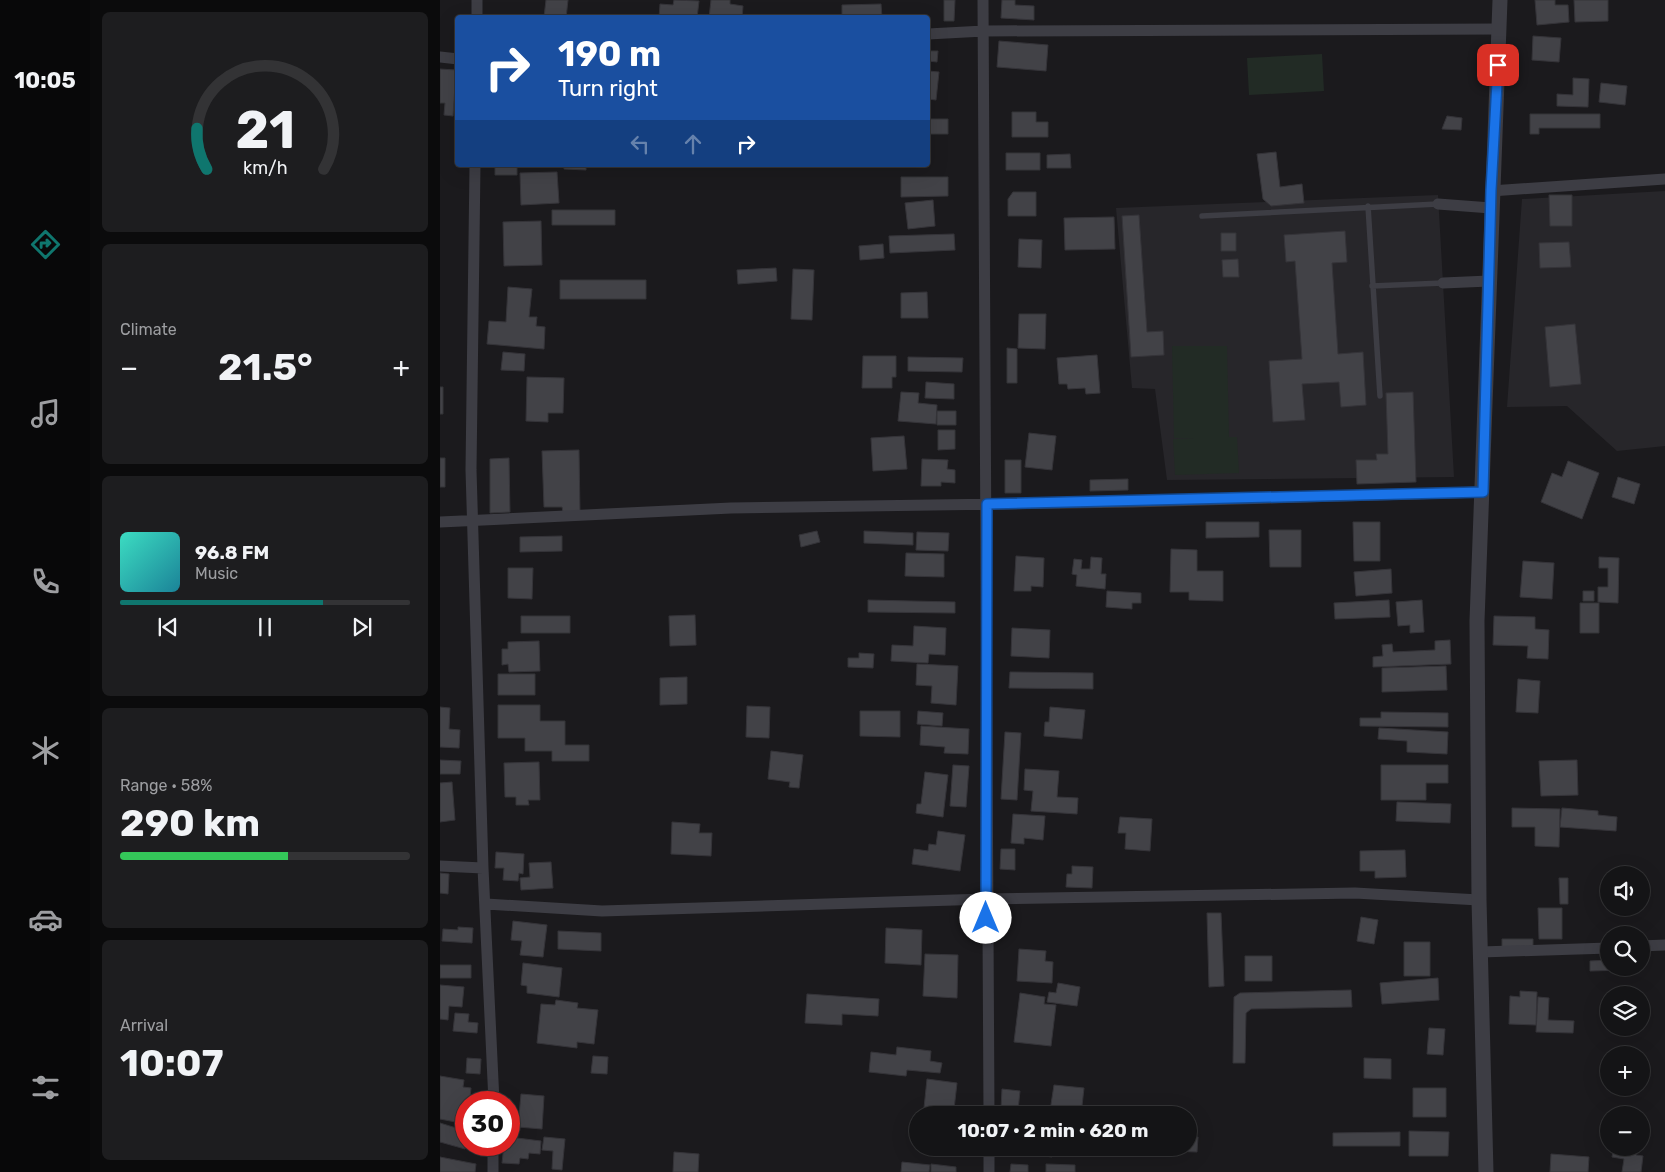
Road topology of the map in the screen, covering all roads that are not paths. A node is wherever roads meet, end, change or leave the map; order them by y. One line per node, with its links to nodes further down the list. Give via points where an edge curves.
1 (477, 0): 4 (street)
2 (983, 0): 6 (street)
3 (1500, 0): 5 (street)
4 (477, 15)
5 (1499, 29): 6 (street); 12 (street)
6 (984, 31): 7 (street); 22 (street)
7 (930, 34)
8 (440, 57): 9 (street)
9 (455, 59)
10 (475, 167): 23 (street, via 470,470)
11 (1665, 179): 12 (street)
12 (1491, 190): 15 (street)
13 (1438, 204): 14 (lane); 15 (street)
14 (1368, 206): 16 (lane); 19 (lane)
15 (1491, 208): 17 (street)
16 (1202, 216)
17 (1489, 281): 18 (street); 21 (street)
18 (1443, 283): 19 (lane)
19 (1372, 286): 20 (lane)
20 (1380, 396)
21 (1483, 492): 22 (street); 28 (street, via 1477,621)
22 (987, 504): 23 (street, via 731,508); 27 (street)
23 (473, 521): 24 (street); 26 (street)
24 (440, 522)
25 (440, 866): 26 (street)
26 (483, 868): 29 (street)
27 (986, 899): 28 (street, via 1355,893); 29 (street, via 602,911); 35 (street)
28 (1480, 900): 33 (street)
29 (486, 904): 34 (street)
30 (1650, 946): 31 (street)
31 (1665, 946)
32 (1600, 948): 33 (street)
33 (1481, 952): 40 (street)
34 (494, 1091)
35 (989, 1106)
36 (493, 1156): 38 (street)
37 (989, 1156): 39 (street)
38 (493, 1172)
39 (989, 1172)
40 (1486, 1172)

